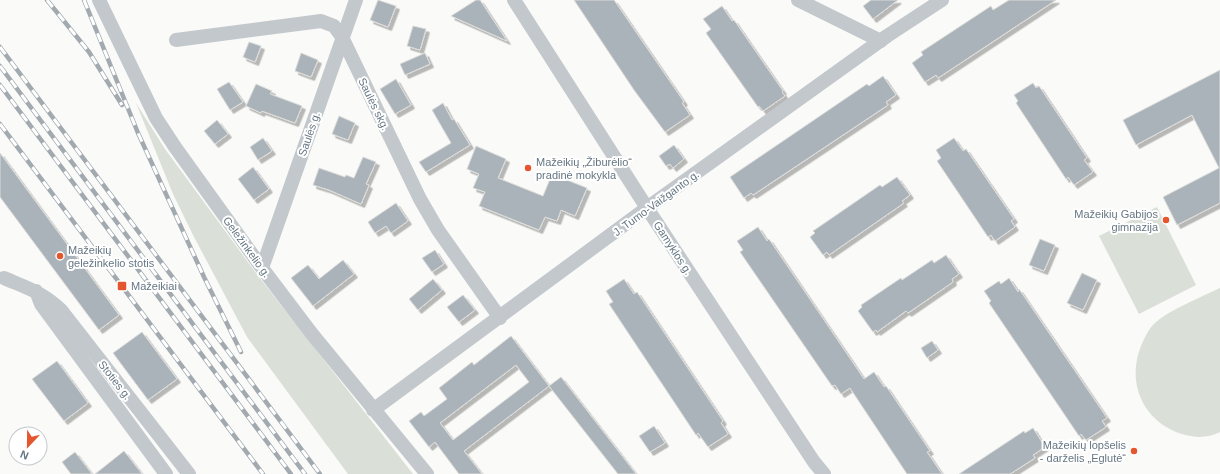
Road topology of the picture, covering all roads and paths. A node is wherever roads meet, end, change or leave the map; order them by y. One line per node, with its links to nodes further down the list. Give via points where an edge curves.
1 (99, 0): 10 (street, Geležinkelio g., via 156,118)
2 (356, 0): 6 (street, Saulės g.)
3 (514, 0): 9 (street, Gamyklos g.)
4 (798, 0): 8 (street)
5 (942, 0): 8 (street, J. Tumo-Vaižganto g.)
6 (342, 37): 7 (street, Saulės skg., via 334,26 321,21); 10 (street, Saulės g.); 13 (street, Saulės skg., via 420,199 438,230)
7 (176, 40)
8 (881, 41): 9 (street, J. Tumo-Vaižganto g.)
9 (647, 208): 13 (street, J. Tumo-Vaižganto g.); 18 (street, Gamyklos g.)
10 (262, 268): 14 (street, Geležinkelio g.)
11 (1, 278): 12 (street, Stoties g.)
12 (36, 291): 15 (street, Stoties g., via 41,304); 16 (street, Stoties g., via 61,310)
13 (500, 318): 14 (street, J. Tumo-Vaižganto g.)
14 (373, 410): 17 (street, Geležinkelio g.)
15 (166, 474)
16 (189, 474)
17 (427, 474)
18 (824, 474)

